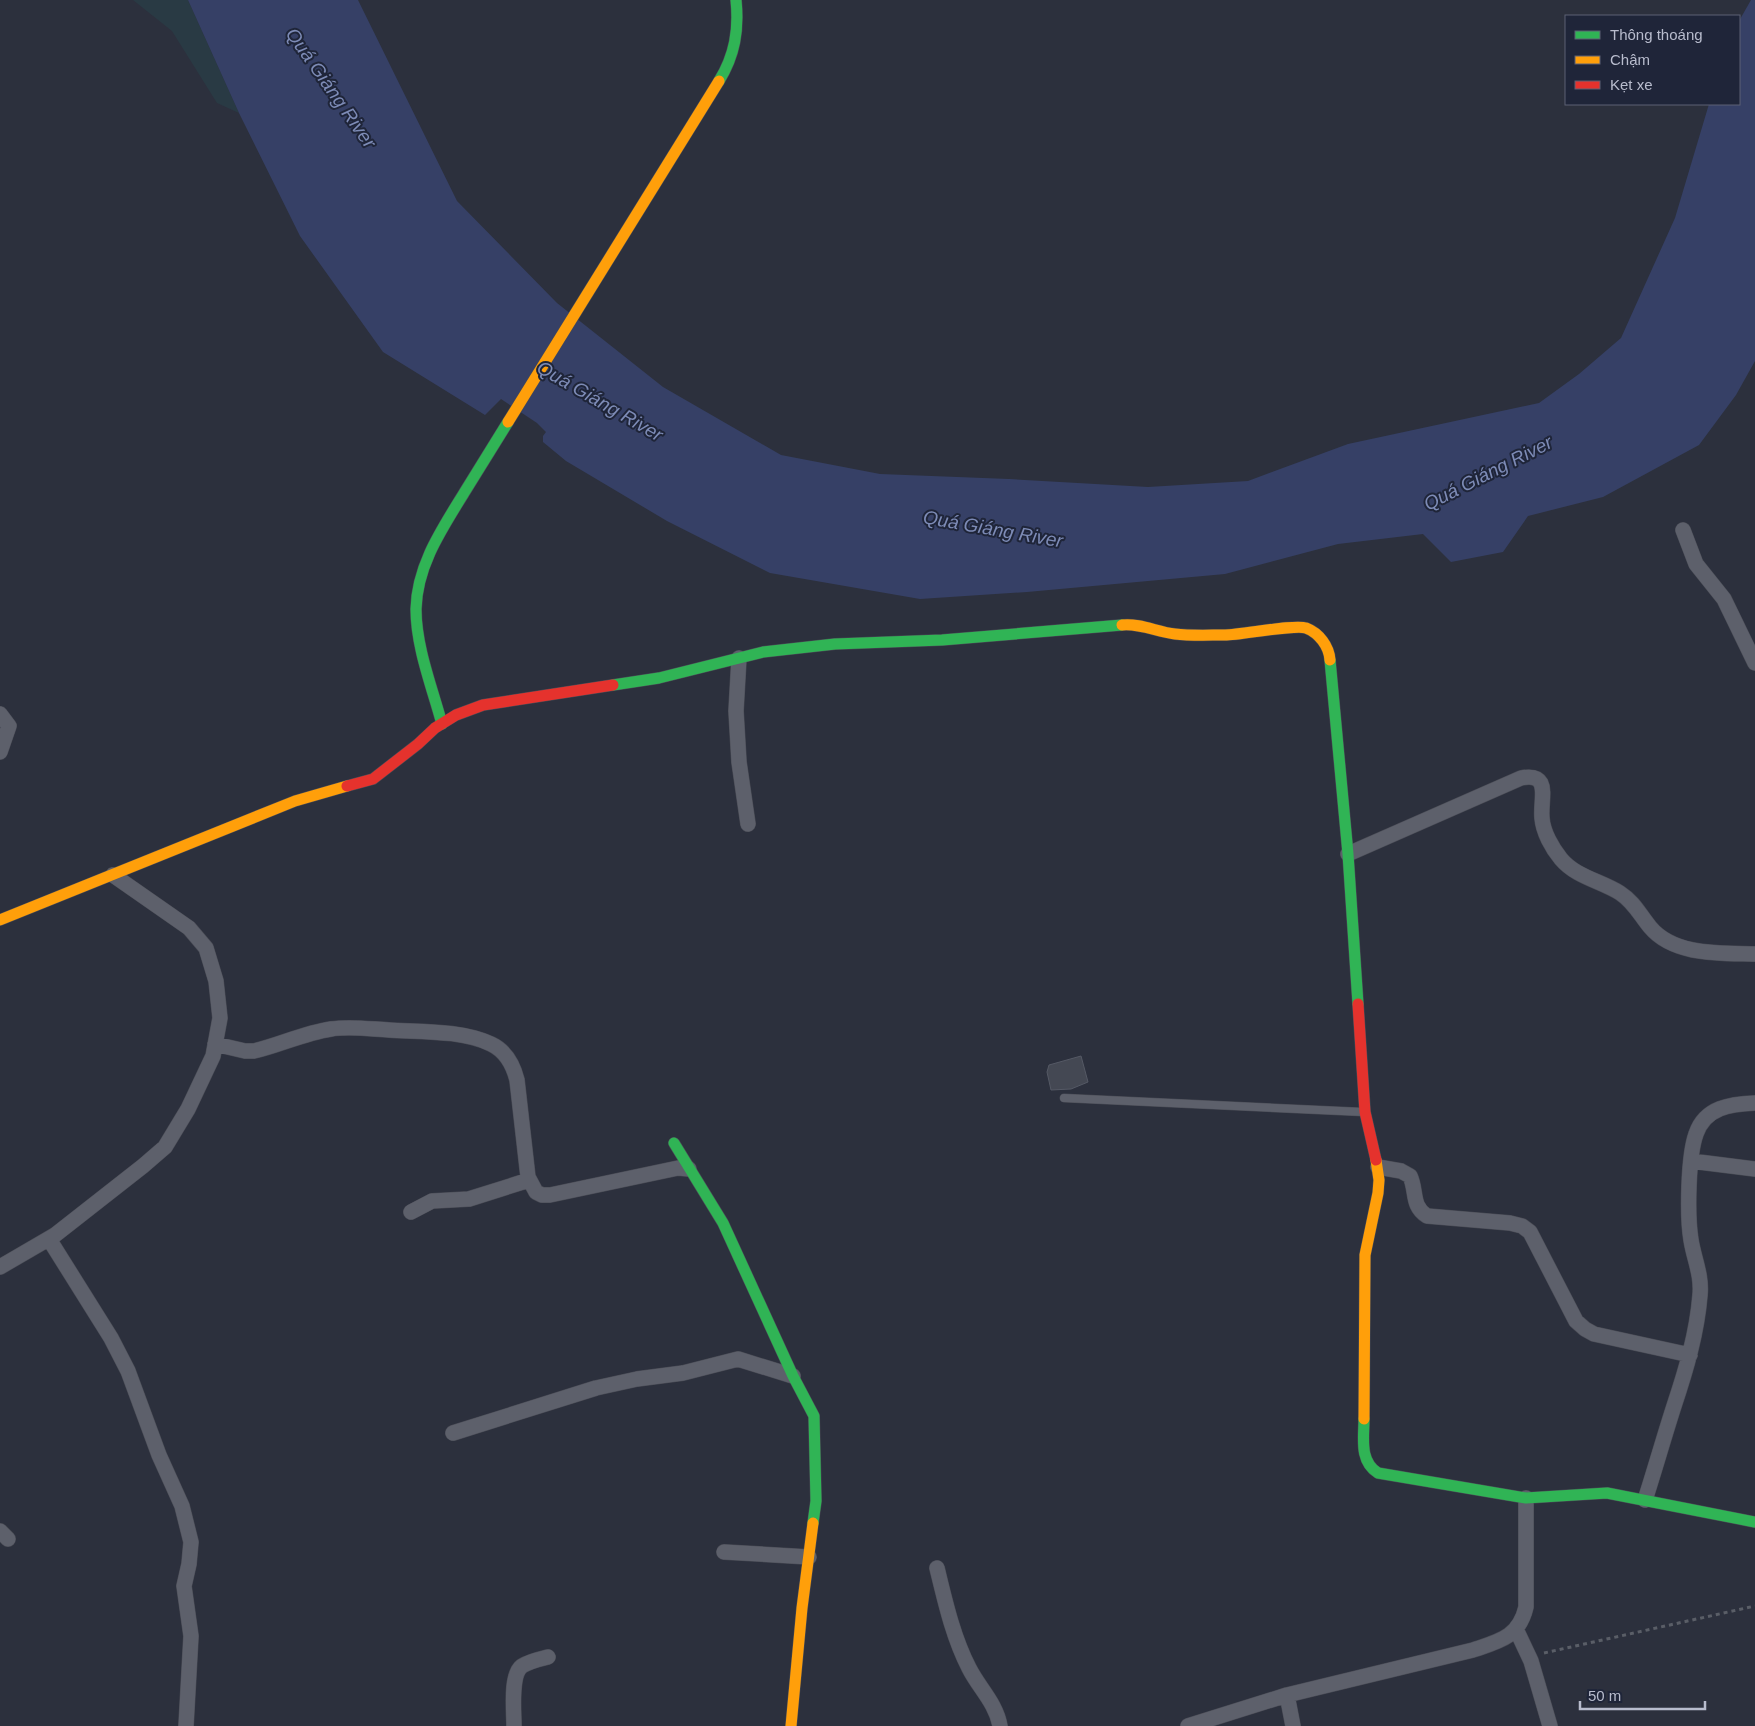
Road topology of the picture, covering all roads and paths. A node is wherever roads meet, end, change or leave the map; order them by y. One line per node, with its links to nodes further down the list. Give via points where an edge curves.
1 (736, 0): 6 (street, via 737,40 725,71 436,538 420,576 419,633)
2 (1683, 530): 4 (street, via 1696,564 1724,599)
3 (739, 658): 6 (street, via 659,678 483,705); 8 (street, via 736,711); 9 (street, via 835,644 942,640 1130,624 1175,634 1200,635 1303,627 1314,631 1325,641 1330,656)
4 (1755, 663)
5 (0, 714): 7 (street, via 9,726)
6 (442, 724): 10 (street, via 373,779 295,801)
7 (0, 752)
8 (748, 824)
9 (1348, 854): 12 (street, via 1530,776 1539,780 1542,787 1545,831 1554,849 1570,867 1625,896 1650,928 1676,945 1696,950); 16 (street)
10 (113, 874): 11 (street); 13 (street, via 189,928 206,948 216,981 220,1018)
11 (0, 920)
12 (1755, 954)
13 (215, 1044): 22 (street, via 254,1050 314,1032 351,1028 447,1034 492,1044 506,1055 517,1080); 24 (street, via 213,1056 188,1109 165,1147)
14 (1064, 1098): 16 (lane)
15 (1755, 1103): 18 (street, via 1733,1104 1710,1114 1696,1134)
16 (1365, 1112): 19 (street)
17 (674, 1143): 20 (street)
18 (1691, 1161): 21 (street); 26 (street, via 1689,1226 1700,1296)
19 (1378, 1167): 26 (street, via 1410,1176 1416,1204 1426,1216 1510,1223 1530,1232 1576,1321 1585,1330); 29 (street, via 1378,1193 1366,1255 1365,1459 1378,1473)
20 (689, 1169): 22 (street, via 678,1168 550,1195 536,1192); 27 (street, via 723,1223)
21 (1755, 1169)
22 (529, 1180): 23 (street, via 469,1199 432,1201)
23 (411, 1212)
24 (49, 1239): 25 (street); 40 (street, via 128,1371 182,1506 191,1542 184,1586 191,1636)
25 (0, 1267)
26 (1690, 1355): 30 (street)
27 (793, 1376): 28 (street, via 738,1359 683,1374 596,1388); 33 (street, via 814,1416 816,1502)
28 (453, 1433)
29 (1526, 1498): 30 (street, via 1607,1493); 36 (street, via 1526,1607)
30 (1645, 1500): 31 (street)
31 (1755, 1522)
32 (724, 1552): 33 (street)
33 (808, 1557): 42 (street)
34 (937, 1568): 43 (street, via 948,1613 969,1668 994,1708)
35 (1755, 1606): 38 (path)
36 (1516, 1629): 38 (street); 39 (street, via 1501,1640 1473,1650)
37 (548, 1657): 41 (street, via 522,1666 516,1673)
38 (1529, 1657): 46 (street)
39 (1287, 1695): 44 (street); 45 (street)
40 (186, 1726)
41 (514, 1726)
42 (791, 1726)
43 (1000, 1726)
44 (1188, 1726)
45 (1293, 1726)
46 (1550, 1726)

